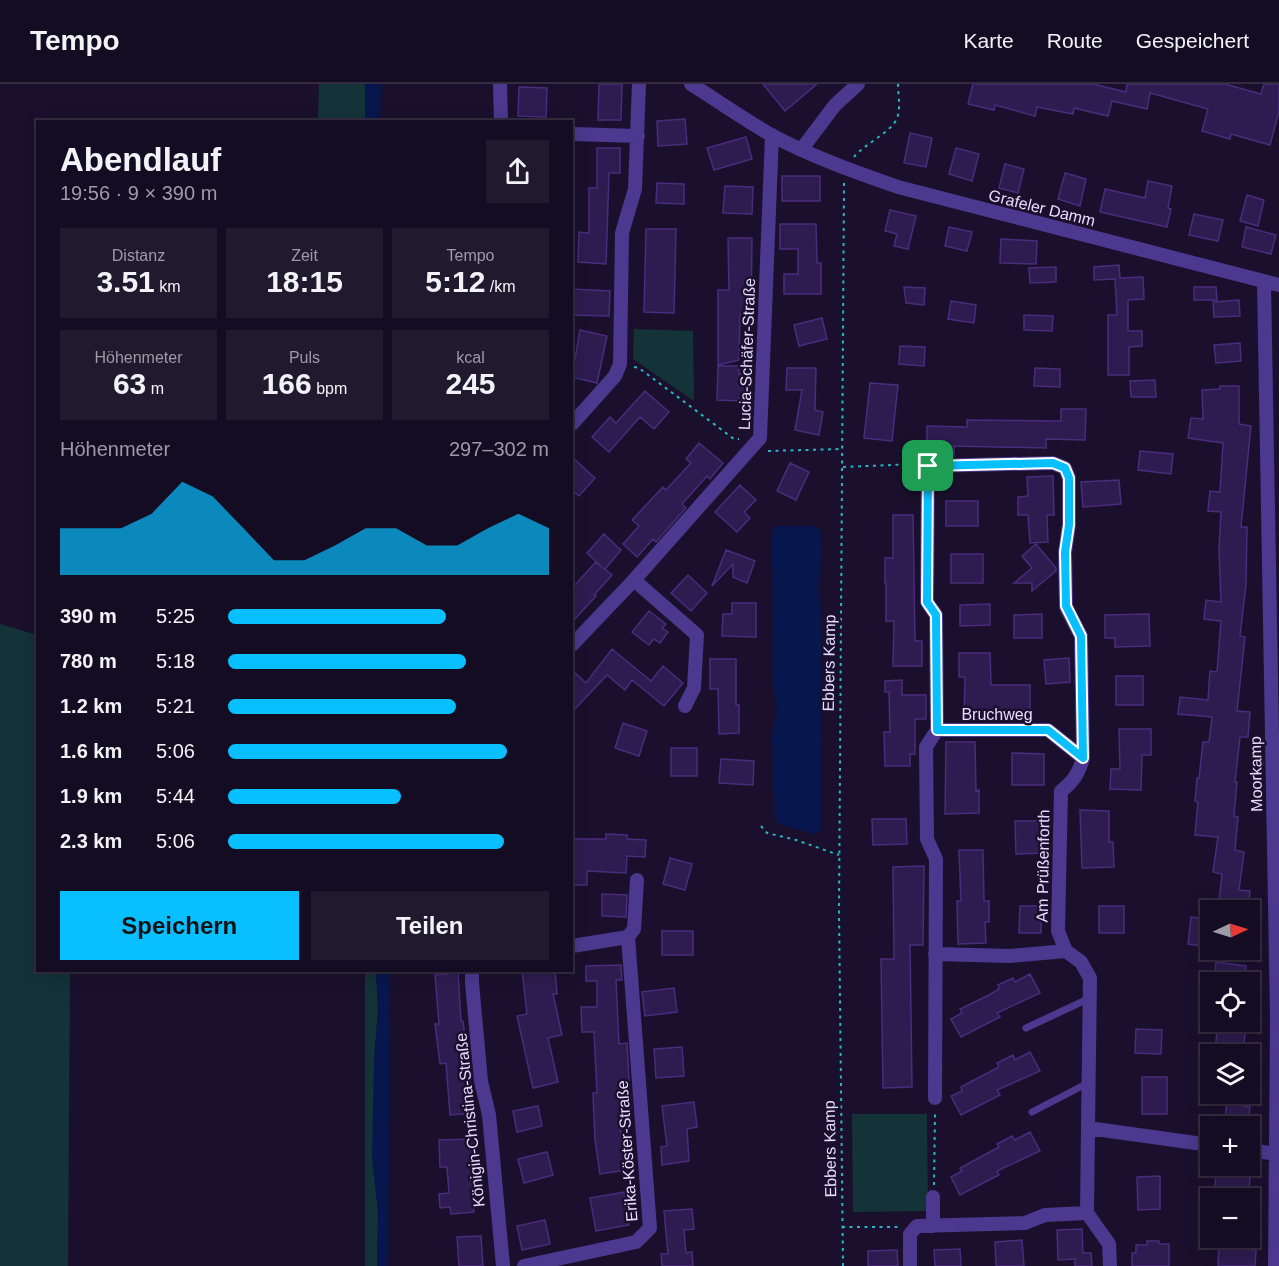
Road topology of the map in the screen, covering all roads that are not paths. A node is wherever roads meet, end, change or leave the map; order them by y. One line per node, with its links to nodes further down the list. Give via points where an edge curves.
1 (501, 84): 5 (street)
2 (639, 84): 8 (street)
3 (691, 84): 7 (street, Grafeler Damm)
4 (858, 84): 9 (street, via 835,105)
5 (501, 120)
6 (573, 135): 8 (street)
7 (772, 135): 9 (street, Grafeler Damm); 13 (street, Lucia-Schäfer-Straße, via 760,438)
8 (638, 136): 12 (street, via 635,189 622,233 620,364 615,376)
9 (801, 150): 10 (street, Grafeler Damm, via 898,187)
10 (1264, 282): 11 (street, Grafeler Damm); 25 (street, Moorkamp)
11 (1279, 285)
12 (573, 423)
13 (633, 580): 14 (street, Lucia-Schäfer-Straße); 15 (street, via 697,635 694,688)
14 (573, 644)
15 (685, 706)
16 (937, 730): 17 (street, Bruchweg, via 1048,730); 17 (street, Am Prüßenforth, via 936,615 927,602 928,466 1059,464 1068,472 1066,606 1081,636); 22 (street, via 926,747 927,839 936,859)
17 (1083, 758): 21 (street, Am Prüßenforth, via 1080,771 1061,791 1058,931)
18 (637, 880): 19 (street, Erika-Köster-Straße, via 634,929)
19 (628, 938): 20 (street); 38 (street, Erika-Köster-Straße, via 650,1227 636,1242)
20 (573, 946)
21 (1066, 951): 22 (street, via 1010,956); 24 (street, Am Prüßenforth, via 1081,962 1090,978)
22 (935, 954): 28 (street)
23 (472, 972): 37 (street, Königin-Christina-Straße)
24 (1090, 998): 26 (lane); 27 (street, Am Prüßenforth)
25 (1278, 1018): 33 (street, Moorkamp)
26 (1026, 1028)
27 (1088, 1083): 29 (lane); 30 (street, Am Prüßenforth)
28 (935, 1098)
29 (1032, 1112)
30 (1088, 1128): 31 (street); 35 (street, Am Prüßenforth)
31 (1200, 1144)
32 (1260, 1152): 33 (street)
33 (1276, 1154): 41 (street, Moorkamp)
34 (933, 1197): 36 (street)
35 (1087, 1213): 36 (street, via 1045,1215 1025,1223); 40 (street, via 1109,1244)
36 (933, 1226): 39 (street, via 917,1226 910,1234)
37 (503, 1266)
38 (524, 1266)
39 (910, 1266)
40 (1110, 1266)
41 (1275, 1266)

